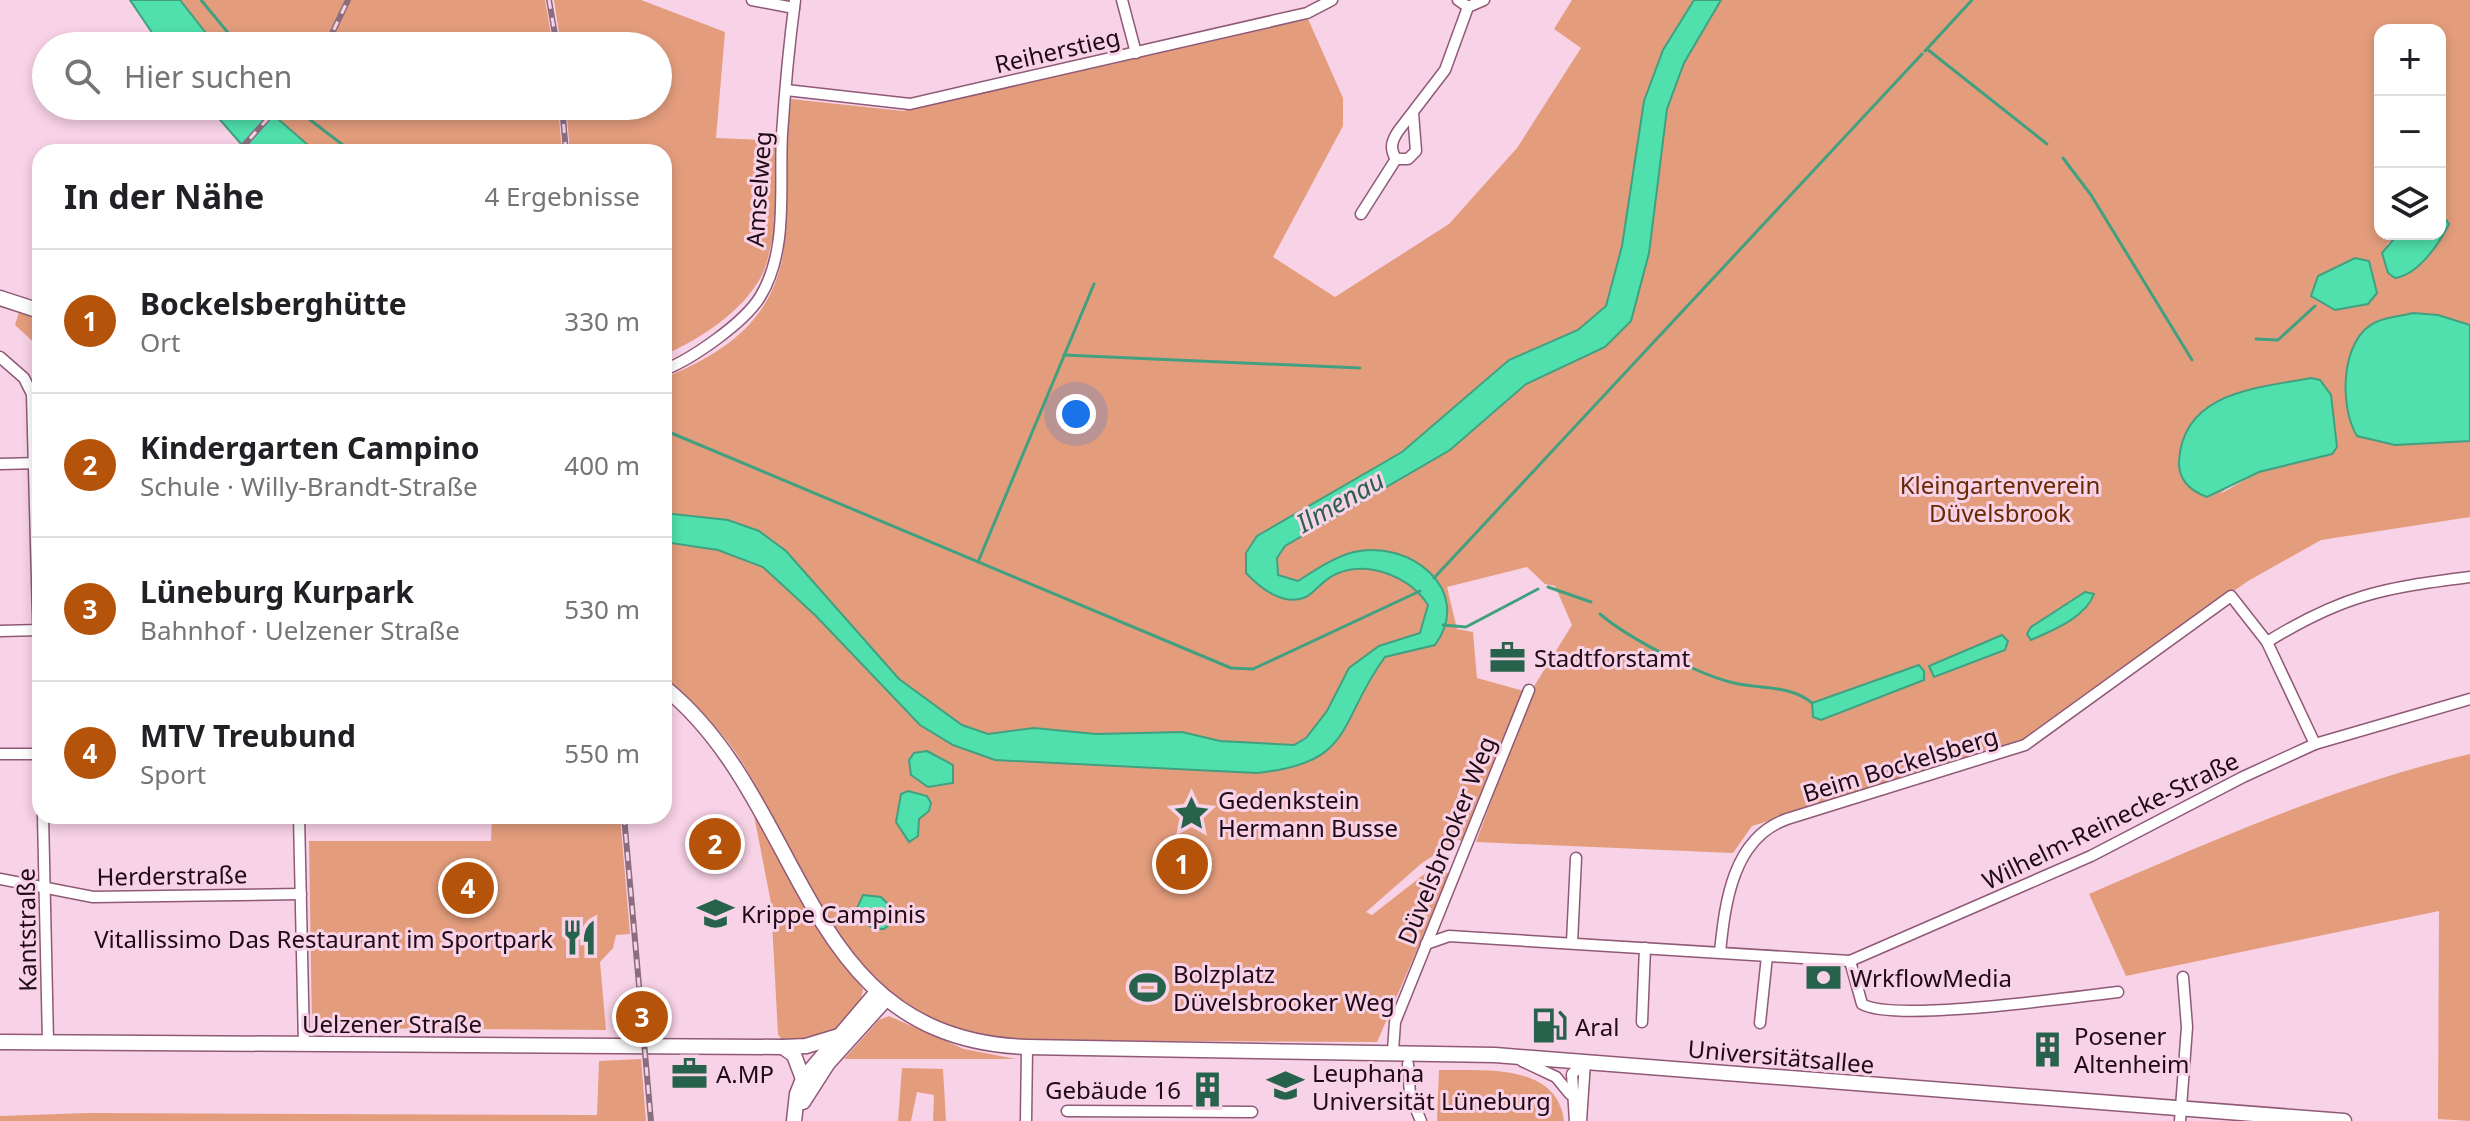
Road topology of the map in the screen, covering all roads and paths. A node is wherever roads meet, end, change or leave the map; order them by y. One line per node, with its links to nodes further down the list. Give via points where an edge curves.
1 (752, 0): 6 (street)
2 (1122, 0): 8 (street)
3 (1332, 0): 8 (street, Reiherstieg, via 1307,13)
4 (1458, 0): 7 (street)
5 (1484, 0): 7 (street)
6 (794, 4): 9 (street, Amselweg)
7 (1468, 7): 10 (street, via 1445,70)
8 (1136, 53): 9 (street, Reiherstieg, via 910,104)
9 (786, 90): 16 (street, Amselweg, via 780,218 768,281 741,317)
10 (1413, 113): 11 (street, via 1391,145); 11 (street, via 1416,151 1408,159)
11 (1396, 159): 12 (street)
12 (1361, 214)
13 (7, 300): 14 (main road)
14 (32, 308)
15 (0, 357): 17 (street, via 24,378)
16 (672, 366)
17 (32, 394)
18 (32, 463): 19 (street)
19 (0, 464)
20 (2470, 577): 23 (street, via 2370,592 2334,605)
21 (32, 630): 22 (street)
22 (0, 631)
23 (2267, 642): 27 (street); 39 (street, Beim Bockelsberg, via 2231,596 2025,745 1787,819 1756,835 1729,890)
24 (1529, 690): 37 (street, Düvelsbrooker Weg)
25 (672, 695): 44 (main road, Universitätsallee, via 715,738 835,940)
26 (2470, 699): 27 (street, Wilhelm-Reinecke-Straße)
27 (2315, 744): 41 (street, Wilhelm-Reinecke-Straße, via 2091,856)
28 (0, 754): 29 (street)
29 (32, 754)
30 (43, 824): 34 (street, Kantstraße)
31 (299, 824): 35 (street)
32 (1576, 858): 36 (street)
33 (0, 879): 34 (street, Herderstraße)
34 (45, 889): 35 (street, Herderstraße, via 93,897); 49 (street, Kantstraße)
35 (301, 894): 50 (street)
36 (1572, 943): 37 (street, Wilhelm-Reinecke-Straße, via 1449,936); 38 (street, Wilhelm-Reinecke-Straße)
37 (1426, 944): 54 (street, Düvelsbrooker Weg, via 1395,1022)
38 (1645, 948): 39 (street, Wilhelm-Reinecke-Straße); 45 (street)
39 (1720, 952): 40 (street, Wilhelm-Reinecke-Straße)
40 (1767, 956): 41 (street, Wilhelm-Reinecke-Straße); 46 (street)
41 (1850, 961): 43 (street, via 1862,1004 1886,1011)
42 (2183, 977): 64 (street, via 2187,1027)
43 (2118, 992)
44 (881, 996): 47 (main road); 53 (main road, Universitätsallee, via 950,1037); 56 (main road)
45 (1642, 1022)
46 (1760, 1023)
47 (839, 1036): 51 (main road, Uelzener Straße); 56 (main road)
48 (0, 1042): 49 (main road, Uelzener Straße)
49 (48, 1042): 50 (main road, Uelzener Straße)
50 (304, 1044): 52 (main road, Uelzener Straße)
51 (806, 1046): 52 (main road, Uelzener Straße); 56 (main road)
52 (783, 1047): 56 (main road, Uelzener Straße); 59 (main road, via 794,1055)
53 (1027, 1047): 54 (main road, Universitätsallee); 66 (street)
54 (1393, 1051): 55 (main road, Universitätsallee)
55 (1513, 1057): 57 (main road, Universitätsallee); 60 (street, Universitätsallee, via 1556,1077)
56 (825, 1060): 59 (main road); 65 (main road)
57 (1585, 1062): 60 (street, via 1572,1074); 64 (main road, Universitätsallee, via 2047,1099); 68 (street)
58 (1408, 1064): 67 (street, via 1410,1095)
59 (803, 1079): 65 (main road)
60 (1572, 1098): 68 (street)
61 (1067, 1111): 63 (street)
62 (1252, 1112): 63 (street)
63 (1148, 1116)
64 (2181, 1116): 69 (main road)
65 (795, 1121)
66 (1026, 1121)
67 (1421, 1121)
68 (1578, 1121)
69 (2344, 1121)

